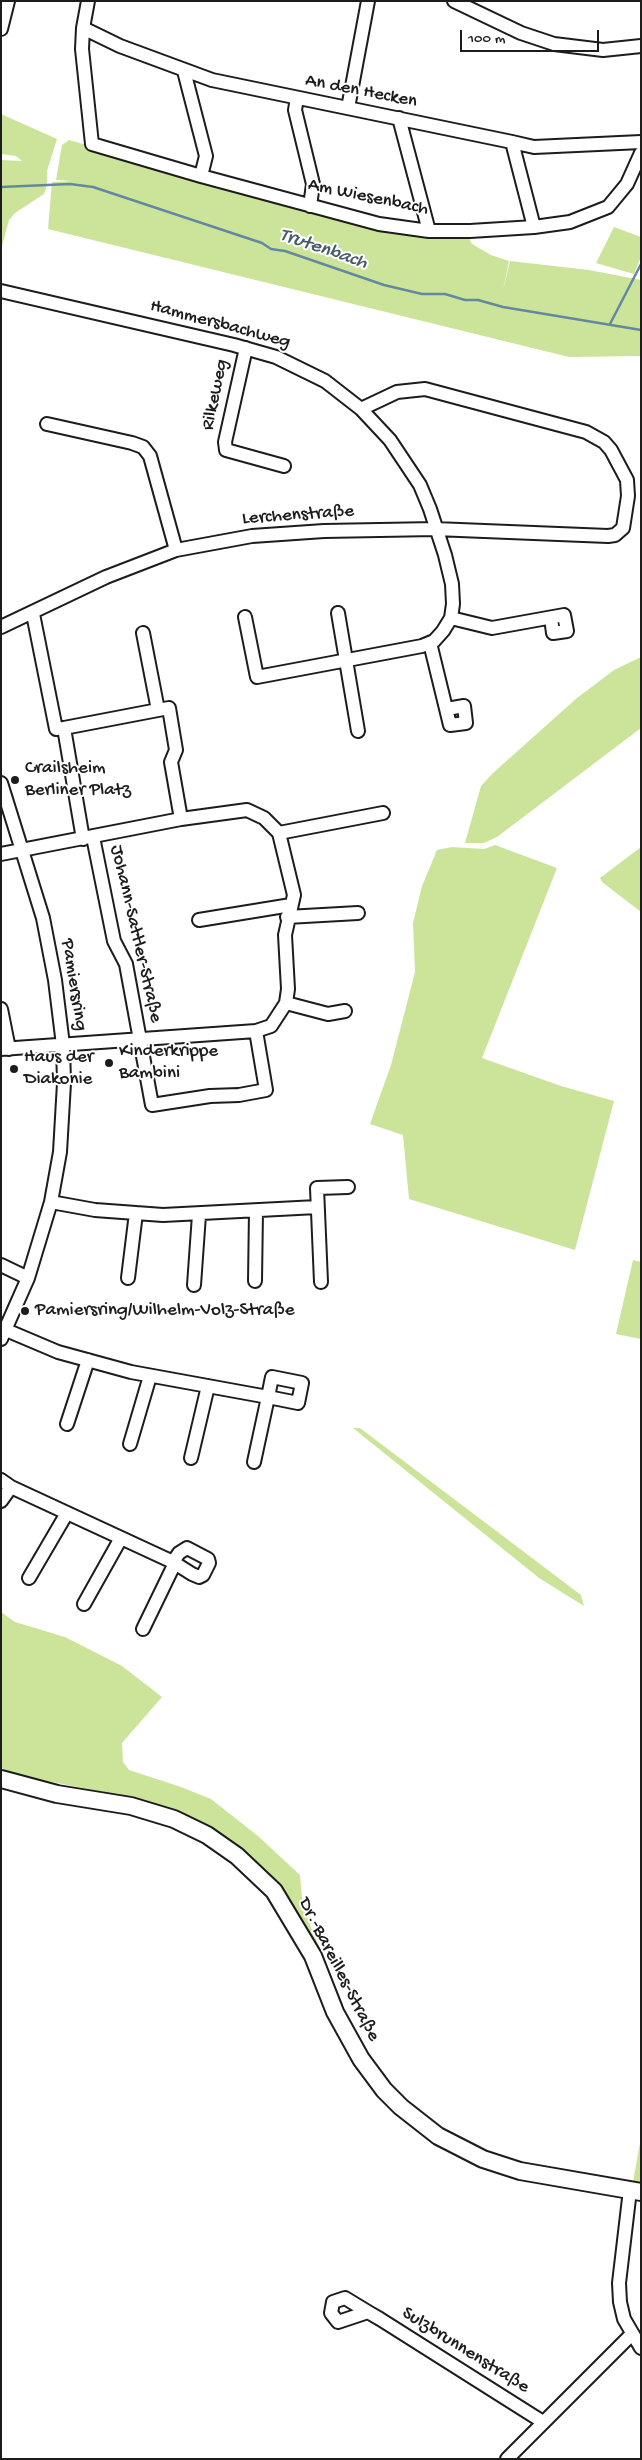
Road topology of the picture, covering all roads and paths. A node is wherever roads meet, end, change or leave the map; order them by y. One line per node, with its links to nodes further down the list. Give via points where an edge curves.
1 (8, 1): 6 (street)
2 (88, 1): 5 (street)
3 (368, 1): 10 (street)
4 (454, 1): 7 (street, via 521,33 554,44 603,50)
5 (83, 28): 8 (street, An den Hecken); 15 (street, Am Wiesenbach, via 82,49 92,144)
6 (1, 29)
7 (641, 46)
8 (184, 71): 9 (street, An den Hecken); 15 (street, via 206,156)
9 (297, 98): 10 (street, An den Hecken); 16 (street, via 295,110 313,184)
10 (348, 108): 11 (street, An den Hecken)
11 (399, 118): 12 (street, An den Hecken); 18 (street)
12 (512, 142): 13 (street, An den Hecken, via 534,146); 17 (street)
13 (641, 142)
14 (641, 153): 17 (street, Am Wiesenbach, via 626,184 608,207 570,222)
15 (201, 176): 16 (street, Am Wiesenbach)
16 (310, 206): 18 (street, Am Wiesenbach, via 379,224)
17 (534, 227): 18 (street, Am Wiesenbach)
18 (429, 231)
19 (1, 291): 20 (street, Hammersbachweg)
20 (246, 348): 21 (street, Hammersbachweg, via 301,367 326,381); 23 (street, Rilkeweg, via 225,442 226,450)
21 (361, 409): 24 (street, Hammersbachweg, via 390,440 416,478 430,508); 24 (street, Lerchenstraße, via 397,392 425,389 576,428 595,436 617,458 627,480 626,515 622,528 615,535)
22 (47, 424): 25 (street, via 143,448 150,456)
23 (284, 466)
24 (435, 529): 25 (street, Lerchenstraße, via 324,530 261,535); 29 (street, Hammersbachweg, via 452,584 454,604)
25 (176, 550): 27 (street, Lerchenstraße, via 106,577)
26 (338, 613): 34 (street)
27 (33, 614): 31 (street, Lerchenstraße); 37 (street, via 56,729)
28 (245, 617): 34 (street, via 256,677)
29 (451, 618): 30 (street, via 492,628); 33 (street)
30 (551, 618)
31 (1, 627)
32 (143, 633): 36 (street)
33 (430, 644): 34 (street); 35 (street)
34 (346, 660): 38 (street)
35 (447, 709)
36 (158, 710): 37 (street); 41 (street, via 169,708 176,750 171,762)
37 (64, 728): 43 (street, Johann-Sattler-Straße)
38 (358, 731)
39 (1, 783): 44 (street, Pamiersring)
40 (383, 813): 42 (street)
41 (181, 819): 42 (street, via 247,810 264,818); 43 (street)
42 (279, 833): 46 (street, via 294,895)
43 (88, 838): 44 (street); 54 (street, Johann-Sattler-Straße, via 114,941 126,964)
44 (22, 850): 45 (street); 55 (street, Pamiersring, via 43,918)
45 (1, 854)
46 (291, 905): 48 (street); 49 (street)
47 (358, 912): 48 (street)
48 (287, 917): 50 (street)
49 (200, 920)
50 (286, 1003): 52 (street, via 328,1014); 53 (street, via 270,1026)
51 (1, 1008): 56 (street)
52 (346, 1011)
53 (256, 1032): 54 (street); 54 (street, Johann-Sattler-Straße, via 266,1090 152,1106)
54 (140, 1038): 55 (street)
55 (64, 1045): 56 (street); 58 (street, Pamiersring, via 61,1142)
56 (5, 1049)
57 (348, 1187): 59 (street, via 317,1188)
58 (51, 1202): 61 (street); 64 (street, Pamiersring)
59 (317, 1207): 60 (street); 67 (street)
60 (256, 1211): 62 (street); 66 (street)
61 (136, 1213): 62 (street); 65 (street)
62 (199, 1215): 68 (street)
63 (1, 1265): 64 (street)
64 (28, 1278): 69 (street, Pamiersring)
65 (128, 1278)
66 (255, 1281)
67 (321, 1282)
68 (194, 1285)
69 (4, 1335): 70 (street)
70 (88, 1360): 71 (street); 73 (street)
71 (150, 1376): 72 (street); 74 (street)
72 (208, 1386): 75 (street); 76 (street, via 271,1389)
73 (67, 1424)
74 (130, 1444)
75 (191, 1458)
76 (254, 1462)
77 (6, 1484): 78 (street); 79 (street)
78 (1, 1501)
79 (67, 1513): 80 (street); 81 (street)
80 (121, 1538): 82 (street); 83 (street, via 177,1560)
81 (29, 1578)
82 (84, 1604)
83 (143, 1629)
84 (1, 1779): 85 (main road, Dr.-Bareilles-Straße, via 57,1794 131,1806 174,1819 207,1835 237,1856 274,1891 313,1956 335,2012 361,2059 401,2107 438,2136 483,2159 520,2171)
85 (636, 2191): 87 (street, via 619,2283 620,2302)
86 (368, 2312): 89 (street, Sulzbrunnenstraße)
87 (632, 2334): 88 (street); 89 (street)
88 (641, 2348)
89 (543, 2422): 90 (street)
90 (506, 2459)

